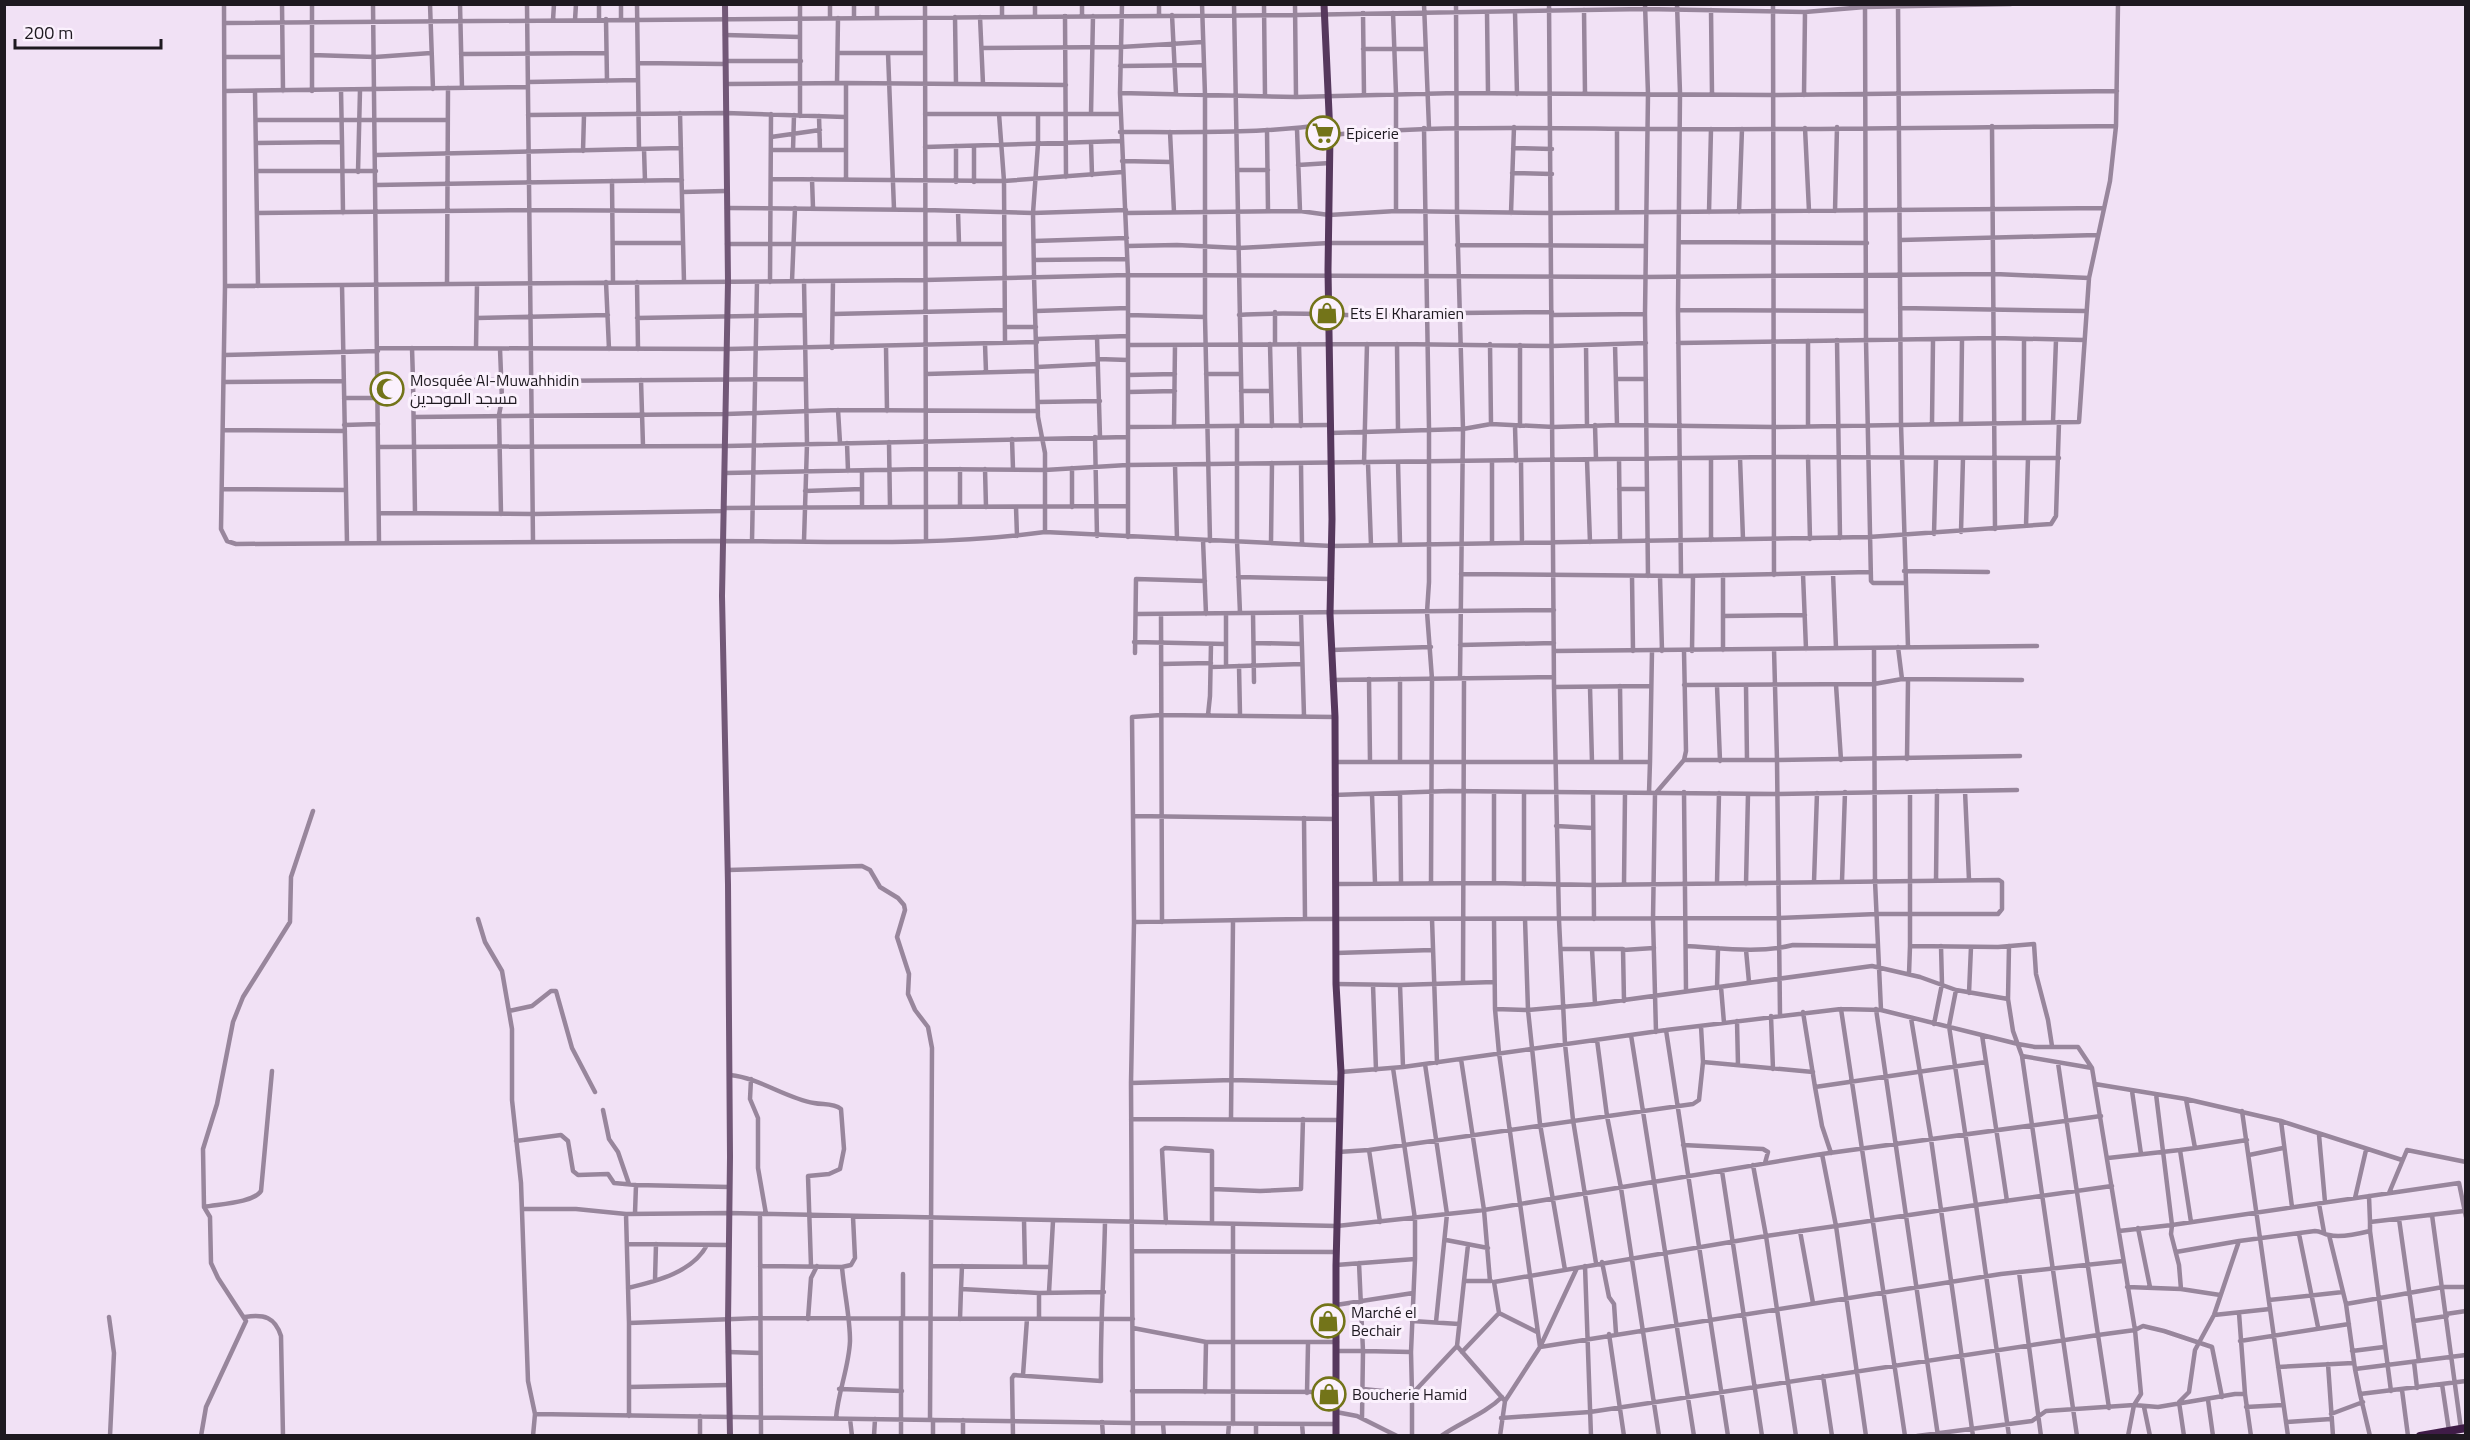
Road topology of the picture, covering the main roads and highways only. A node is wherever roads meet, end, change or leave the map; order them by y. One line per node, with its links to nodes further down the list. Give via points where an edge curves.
1 (1324, 4): 3 (main road, via 1330,135 1330,614 1341,1072)
2 (2463, 1429): 4 (highway)
3 (1336, 1436)
4 (2420, 1436)

